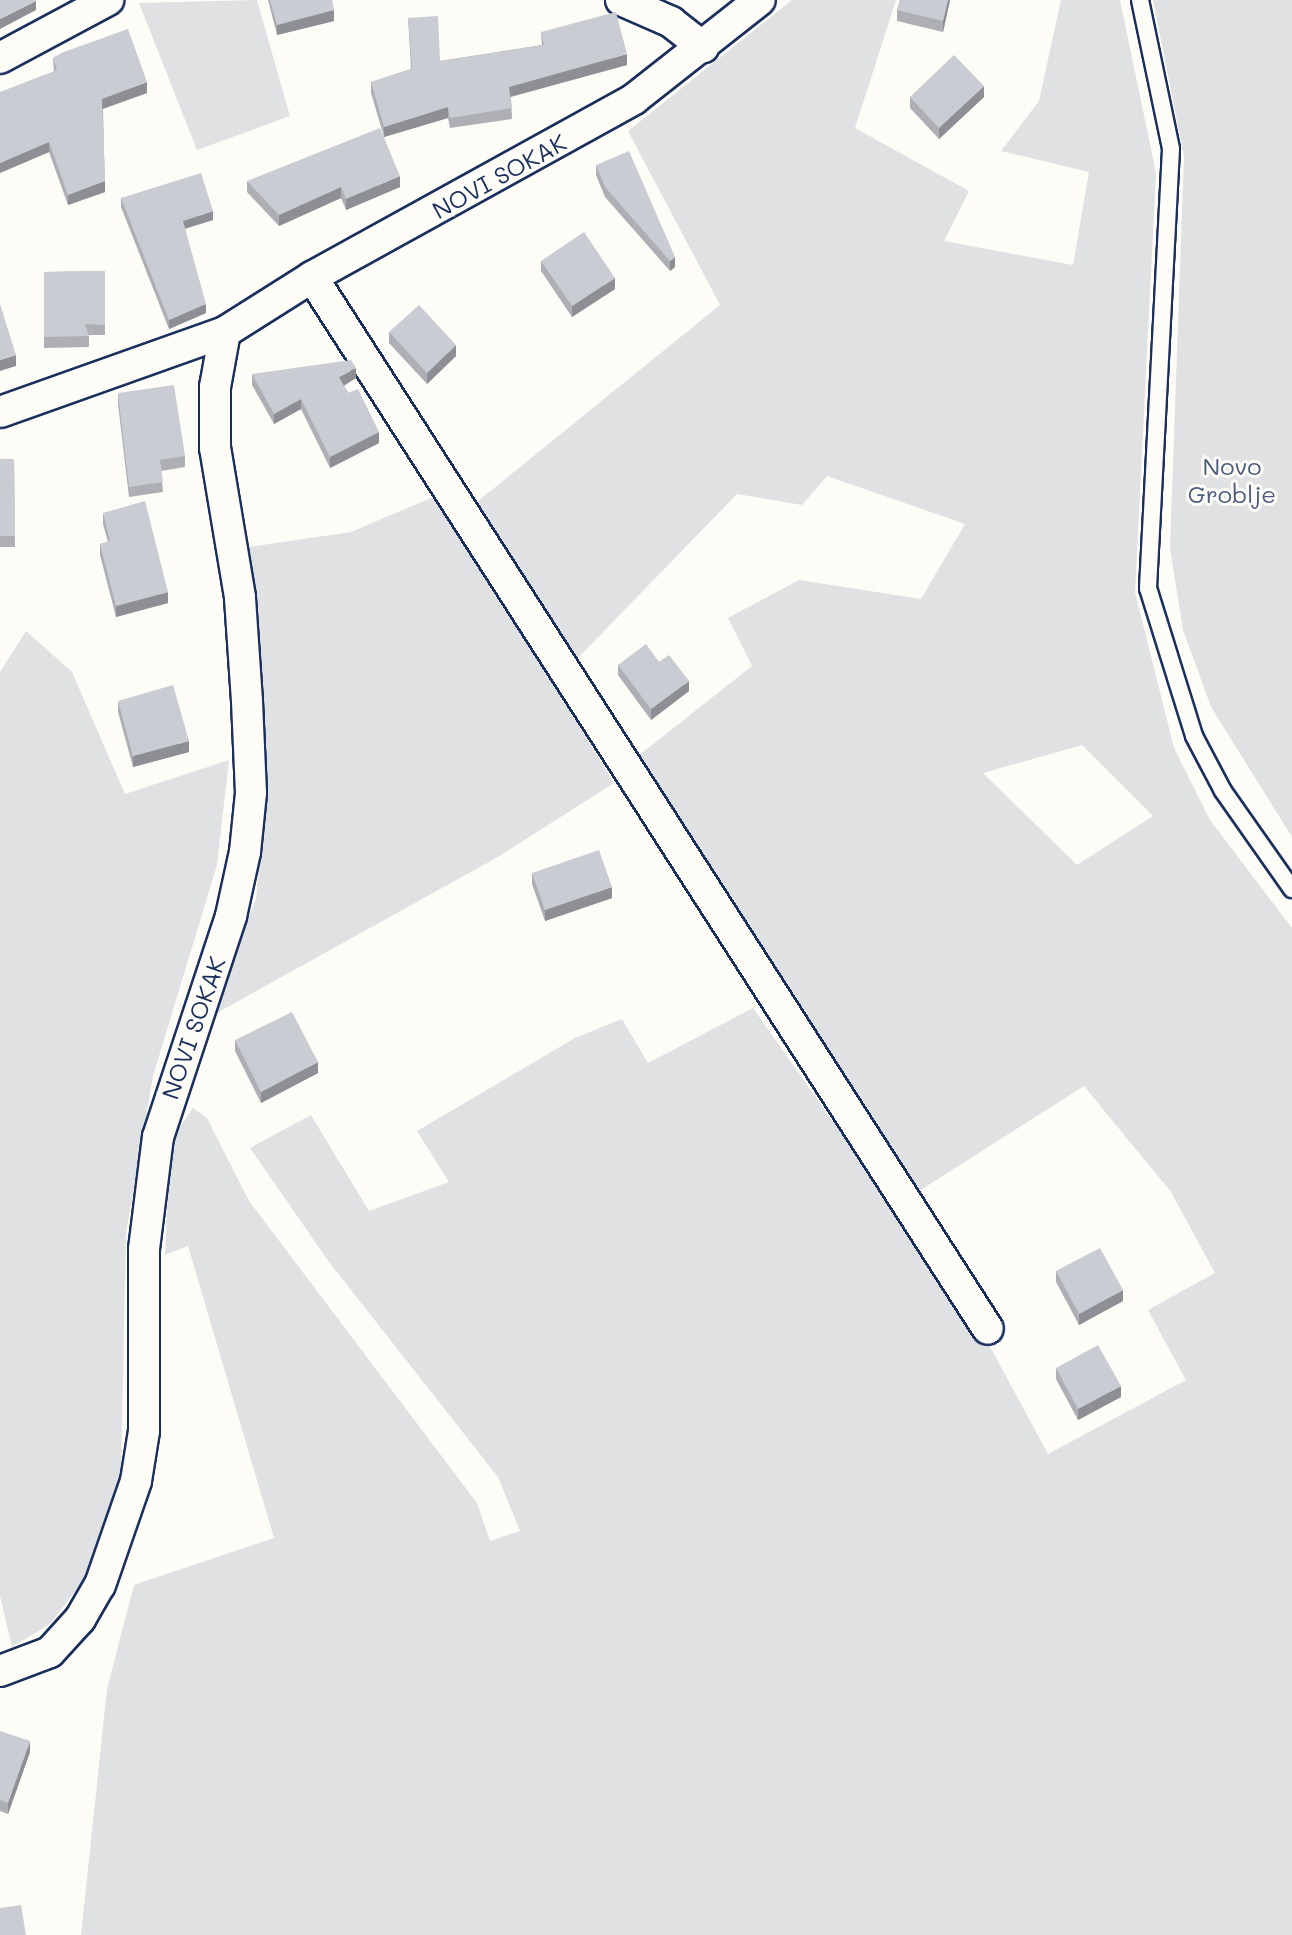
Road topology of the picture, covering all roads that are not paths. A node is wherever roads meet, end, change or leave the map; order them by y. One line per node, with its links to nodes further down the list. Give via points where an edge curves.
1 (108, 0): 6 (street)
2 (621, 0): 5 (street, via 671,22)
3 (760, 0): 5 (street, NOVI SOKAK)
4 (1140, 0): 10 (lane, via 1171,149 1148,588 1194,736 1223,792)
5 (703, 47): 7 (street, NOVI SOKAK, via 571,137)
6 (0, 58)
7 (312, 277): 8 (street, NOVI SOKAK); 11 (street)
8 (225, 332): 9 (street, NOVI SOKAK); 12 (street, NOVI SOKAK, via 215,387 215,448 240,597 251,793 244,852 231,916 158,1137 144,1249 144,1431 136,1481 100,1585 80,1619 50,1652)
9 (0, 412)
10 (1292, 889)
11 (988, 1329)
12 (0, 1671)

